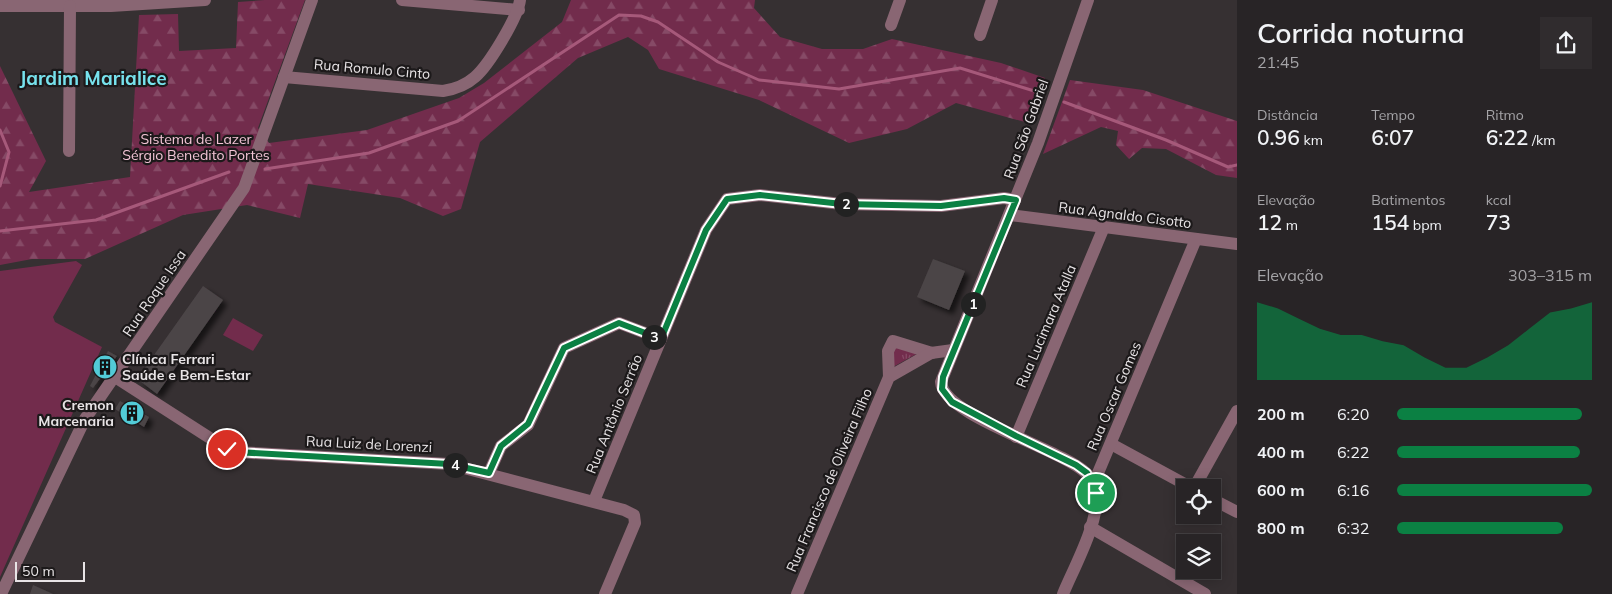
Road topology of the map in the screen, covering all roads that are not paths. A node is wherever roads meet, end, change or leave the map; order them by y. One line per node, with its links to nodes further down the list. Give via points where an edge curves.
1 (205, 0): 7 (street)
2 (312, 0): 13 (street, Rua Roque Issa)
3 (402, 0): 9 (street)
4 (900, 0): 11 (street)
5 (992, 0): 12 (street)
6 (1088, 0): 15 (street, Rua São Gabriel)
7 (145, 2): 10 (street)
8 (1, 4): 10 (street)
9 (520, 5): 13 (street, Rua Romulo Cinto, via 479,73 458,88 443,91)
10 (70, 6): 14 (street)
11 (891, 25)
12 (980, 35)
13 (284, 76): 23 (street, Rua Roque Issa, via 244,188)
14 (69, 151)
15 (1016, 200): 16 (street, Rua São Gabriel); 20 (street, Rua Antônio Serrão, via 1004,198 941,206 842,204 760,195 727,199 706,230)
16 (1010, 215): 17 (street, Rua Agnaldo Cisotto); 21 (street, Rua São Gabriel)
17 (1104, 227): 18 (street, Rua Agnaldo Cisotto); 26 (street, Rua Lucimara Atalla)
18 (1196, 239): 19 (street, Rua Agnaldo Cisotto); 27 (street, Rua Oscar Gomes)
19 (1237, 244)
20 (661, 339): 28 (street, via 619,323 564,348 528,424 501,446); 32 (street, Rua Antônio Serrão)
21 (953, 350): 22 (street, Rua Francisco de Oliveira Filho); 26 (street, Rua São Gabriel, via 942,380 944,392 952,402)
22 (932, 353): 24 (street, Rua Francisco de Oliveira Filho); 24 (street, Rua Francisco de Oliveira Filho, via 893,341 888,351)
23 (115, 376): 28 (street, Rua Luiz de Lorenzi, via 236,452 449,464); 36 (street, Rua Roque Issa, via 74,440)
24 (889, 377): 38 (street, Rua Francisco de Oliveira Filho)
25 (1237, 411): 30 (street)
26 (1016, 436): 31 (street, Rua São Gabriel, via 1076,465 1087,473)
27 (1111, 444): 29 (street); 31 (street, Rua Oscar Gomes)
28 (489, 473): 32 (street, Rua Luiz de Lorenzi)
29 (1176, 479)
30 (1198, 479)
31 (1094, 485): 35 (street, Rua Oscar Gomes, via 1096,502)
32 (594, 501): 37 (street, Rua Luiz de Lorenzi, via 624,510 635,522)
33 (1221, 504): 34 (street)
34 (1237, 512)
35 (1090, 528): 39 (street, Rua Oscar Gomes); 40 (street)
36 (1, 594)
37 (605, 594)
38 (798, 594)
39 (1064, 594)
40 (1205, 594)

